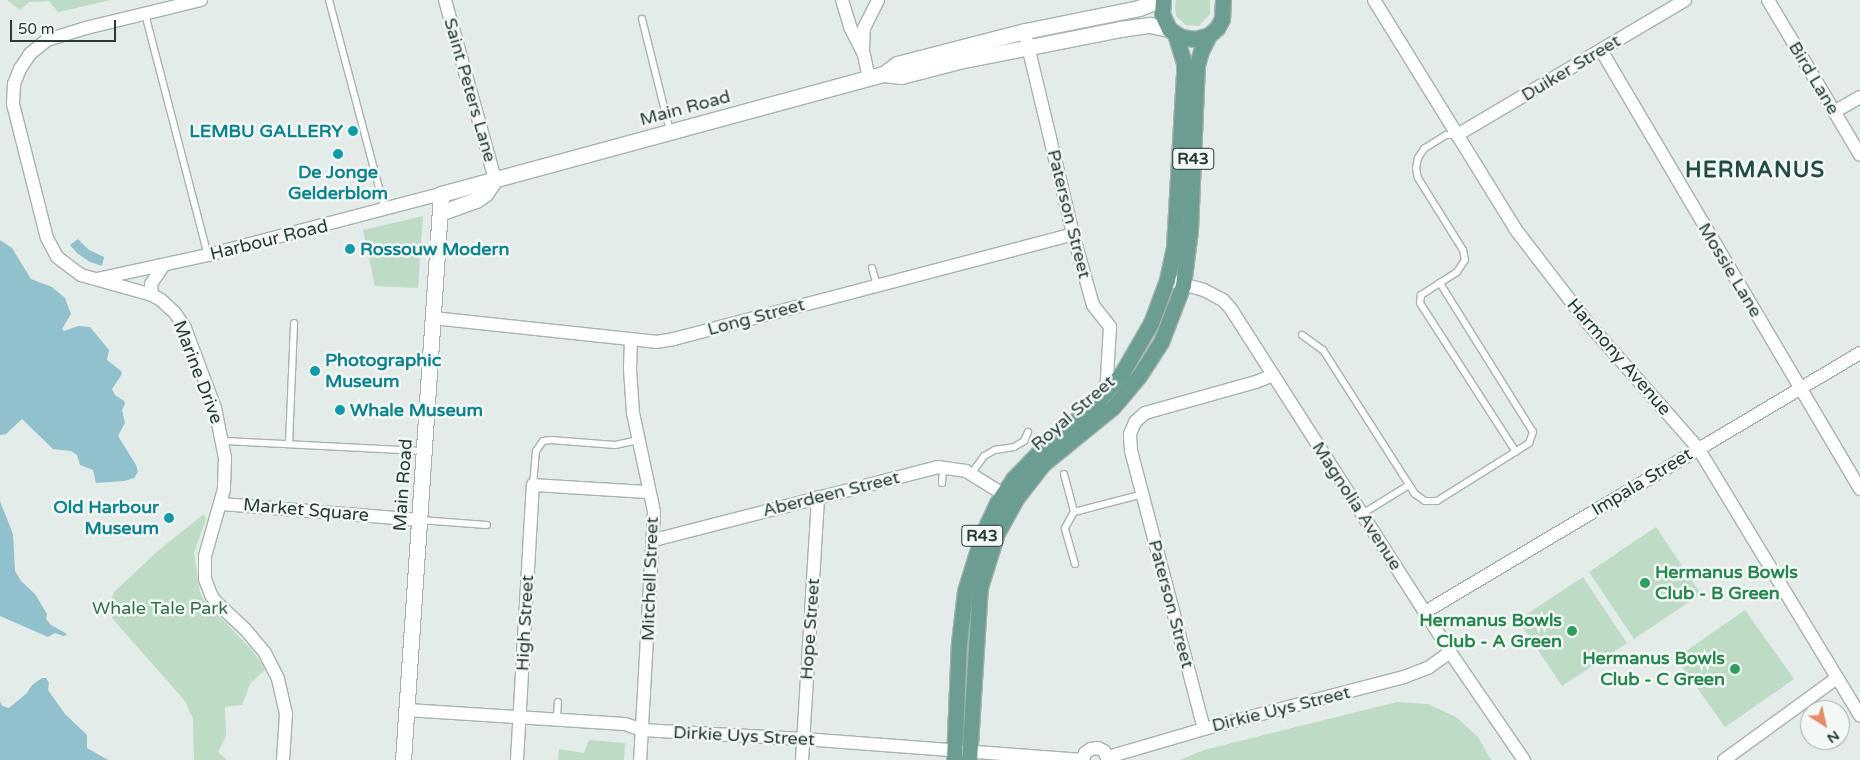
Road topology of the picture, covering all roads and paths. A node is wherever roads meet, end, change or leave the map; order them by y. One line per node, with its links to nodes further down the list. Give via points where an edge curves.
1 (201, 0): 13 (street, Marine Drive)
2 (329, 0): 30 (lane)
3 (445, 0): 28 (street, Saint Peters Lane)
4 (842, 0): 21 (street)
5 (878, 0): 21 (street, via 864,28)
6 (1159, 0): 16 (main road, Main Road, via 1139,8)
7 (1163, 0): 17 (main road, R43, via 1162,14)
8 (1223, 0): 15 (main road)
9 (1236, 0): 15 (main road, R43)
10 (1374, 0): 26 (street, Harmony Avenue)
11 (1685, 0): 20 (street, Duiker Street)
12 (1768, 0): 24 (street, Bird Lane)
13 (145, 14): 33 (lane); 36 (street, Marine Drive, via 47,40 30,54 14,84 15,115 46,238 62,262 80,275)
14 (642, 19): 25 (lane)
15 (1222, 19): 18 (main road, R43)
16 (1025, 31): 19 (street, Paterson Street); 22 (main road, Main Road, via 898,64)
17 (1172, 31): 18 (main road, Main Road, via 1188,39); 19 (main road, Main Road, via 1150,25); 37 (main road, Royal Street / R43, via 1184,63 1184,76 1174,247)
18 (1209, 35): 39 (main road, Royal Street / R43, via 1197,65 1190,230)
19 (1028, 46): 22 (main road, Main Road, via 900,76); 32 (street, Paterson Street)
20 (1601, 50): 26 (street, Duiker Street); 48 (street, Mossie Lane)
21 (864, 56): 22 (street)
22 (876, 76): 25 (main road, Main Road)
23 (1860, 97): 24 (street)
24 (1834, 112): 27 (street, Bird Lane)
25 (670, 131): 28 (main road, Main Road)
26 (1457, 135): 38 (lane, via 1446,135 1424,149 1416,163 1418,178 1465,255 1461,269); 54 (street, Harmony Avenue, via 1516,230 1570,302)
27 (1860, 156)
28 (495, 180): 29 (main road, Main Road); 31 (main road, via 476,200)
29 (441, 194): 30 (street, Harbour Road); 31 (main road, Main Road)
30 (385, 210): 33 (street, Harbour Road)
31 (440, 213): 42 (main road, Main Road)
32 (1073, 234): 40 (street, Long Street); 49 (street, Paterson Street, via 1093,305 1110,327)
33 (208, 256): 34 (street, Harbour Road)
34 (164, 265): 36 (street, Harbour Road); 41 (street, via 151,284)
35 (872, 268): 40 (lane)
36 (95, 279): 41 (street, Marine Drive)
37 (1168, 280): 39 (street, Magnolia Avenue); 49 (main road, Royal Street / R43, via 1143,341)
38 (1440, 283): 56 (lane, via 1531,428 1531,440); 56 (lane, via 1421,295 1420,303)
39 (1183, 284): 47 (street, Magnolia Avenue, via 1204,290 1227,304); 86 (main road, Royal Street / R43, via 1161,342 1139,376 1113,407 1035,472 997,533 980,588)
40 (877, 286): 45 (street, Long Street, via 674,339 656,342)
41 (152, 295): 52 (street, Marine Drive, via 168,306 185,328 215,408)
42 (433, 318): 45 (street, Long Street); 55 (main road, Main Road)
43 (294, 323): 53 (lane)
44 (1302, 335): 62 (lane, via 1323,350)
45 (631, 340): 51 (street, Mitchell Street, via 632,403)
46 (1860, 353): 48 (street, Impala Street)
47 (1273, 374): 66 (street, Paterson Street, via 1256,382 1145,413 1130,434); 70 (street, Magnolia Avenue)
48 (1800, 388): 54 (street, Impala Street); 63 (street, Mossie Lane)
49 (1106, 394): 65 (main road, Royal Street / R43, via 1040,450)
50 (1028, 432): 58 (lane, via 1024,440 1014,447 995,450 984,456)
51 (638, 440): 61 (lane, via 614,445 543,441 536,451); 64 (street, Mitchell Street)
52 (223, 441): 53 (lane); 68 (street, Marine Drive, via 226,474)
53 (290, 444): 55 (lane)
54 (1698, 448): 75 (street, Impala Street); 77 (street, Harmony Avenue)
55 (424, 451): 71 (main road, Main Road)
56 (1516, 452): 62 (lane, via 1437,501 1421,500)
57 (943, 467): 58 (street, Aberdeen Street); 60 (lane); 67 (street, Aberdeen Street)
58 (972, 474): 65 (street, Aberdeen Street)
59 (1064, 474): 69 (lane)
60 (942, 484)
61 (533, 485): 64 (street); 81 (street, High Street)
62 (1408, 485): 70 (lane)
63 (1860, 489)
64 (649, 492): 73 (street, Mitchell Street, via 654,512)
65 (1003, 494): 86 (main road, Royal Street / R43, via 983,533 965,591 959,643)
66 (1143, 494): 69 (lane); 83 (street, Paterson Street)
67 (818, 497): 73 (street, Aberdeen Street); 85 (street, Hope Street)
68 (222, 504): 71 (street, Market Square); 88 (street, Marine Drive, via 205,556 205,579 216,602 265,653 278,679 286,714)
69 (1074, 512): 74 (lane, via 1065,528)
70 (1362, 514): 75 (street, Magnolia Avenue)
71 (420, 520): 72 (lane); 79 (main road, Main Road)
72 (487, 524)
73 (654, 540): 84 (street, Mitchell Street)
74 (1075, 564)
75 (1424, 612): 76 (street, Magnolia Avenue)
76 (1450, 652): 83 (street, Dirkie Uys Street, via 1428,668 1404,678); 94 (street, Magnolia Avenue)
77 (1837, 678): 80 (street, Harmony Avenue); 95 (street)
78 (558, 702): 82 (lane)
79 (407, 710): 81 (street, Dirkie Uys Street); 89 (main road, Main Road)
80 (1860, 716)
81 (520, 717): 82 (street, Dirkie Uys Street); 90 (street, High Street)
82 (557, 719): 84 (street, Dirkie Uys Street, via 625,724)
83 (1204, 729): 87 (street, Dirkie Uys Street)
84 (642, 730): 85 (street, Dirkie Uys Street); 91 (street, Mitchell Street)
85 (803, 739): 86 (street, Dirkie Uys Street); 92 (street, Hope Street)
86 (962, 756): 93 (street, Dirkie Uys Street)
87 (1108, 758): 93 (street, Dirkie Uys Street, via 1098,748 1085,753)
88 (283, 760)
89 (403, 760)
90 (517, 760)
91 (640, 760)
92 (802, 760)
93 (1083, 760)
94 (1524, 760)
95 (1724, 760)

